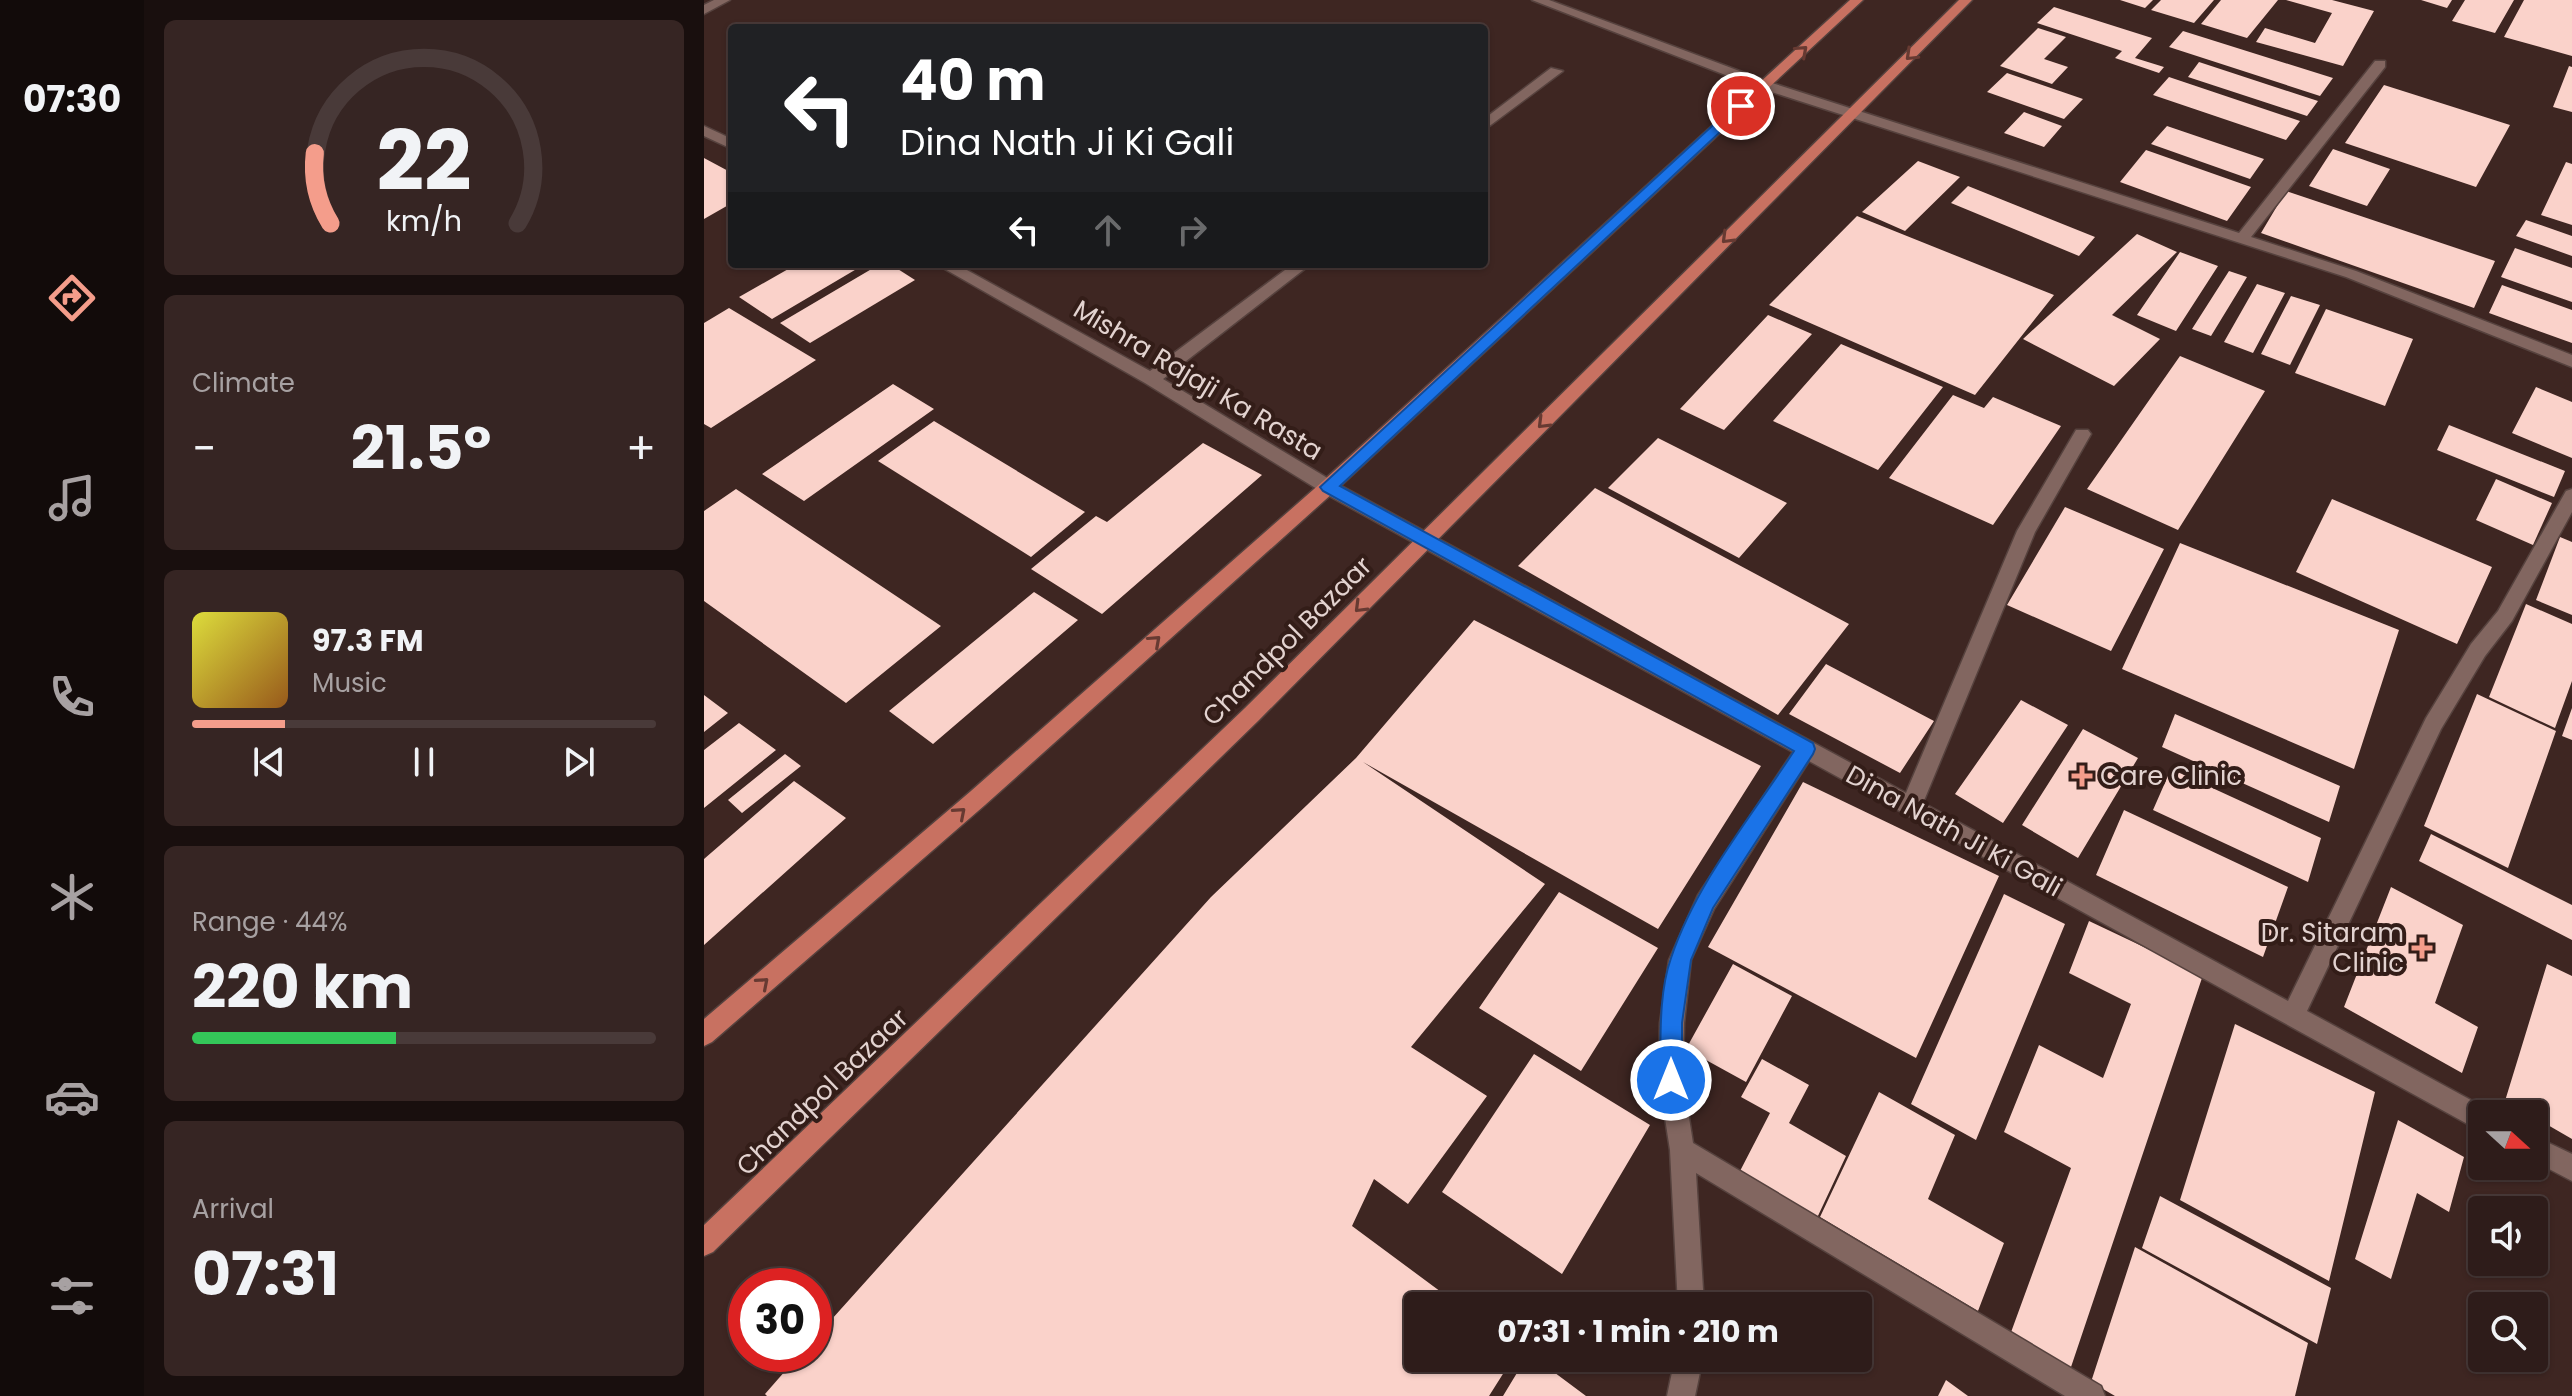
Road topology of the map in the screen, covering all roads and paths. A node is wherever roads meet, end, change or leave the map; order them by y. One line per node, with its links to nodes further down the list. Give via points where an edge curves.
1 (724, 0): 5 (street)
2 (1538, 0): 8 (street)
3 (1857, 0): 8 (main road, one-way to 3)
4 (1966, 0): 9 (main road, Chandpol Bazaar, one-way to 9)
5 (704, 10)
6 (2380, 64): 13 (street)
7 (1556, 71): 10 (street)
8 (1764, 85): 9 (street); 19 (main road)
9 (1853, 112): 13 (street); 22 (main road, Chandpol Bazaar, one-way to 22)
10 (1488, 123)
11 (704, 130): 12 (street)
12 (728, 143)
13 (2242, 239): 16 (street, via 2351,274)
14 (958, 268): 17 (street, Mishra Rajaji Ka Rasta)
15 (1298, 268): 17 (street)
16 (2572, 361)
17 (1151, 379): 19 (street, Mishra Rajaji Ka Rasta)
18 (2082, 434): 24 (street, via 2026,531)
19 (1328, 487): 22 (street, Mishra Rajaji Ka Rasta); 26 (main road, one-way to 19)
20 (2572, 496): 21 (street)
21 (2566, 522): 25 (street, via 2433,724)
22 (1427, 540): 23 (street, Dina Nath Ji Ki Gali); 31 (main road, Chandpol Bazaar, one-way to 31)
23 (1806, 749): 24 (street, Dina Nath Ji Ki Gali); 28 (street, via 1706,902 1680,960 1671,1080)
24 (1910, 808): 25 (street, Dina Nath Ji Ki Gali)
25 (2292, 1017): 27 (street, Dina Nath Ji Ki Gali)
26 (704, 1034)
27 (2468, 1112)
28 (1682, 1150): 32 (street); 35 (street)
29 (2548, 1155): 30 (street)
30 (2572, 1168)
31 (704, 1243)
32 (1690, 1292)
33 (1686, 1372): 34 (street)
34 (1681, 1396)
35 (2091, 1396)

